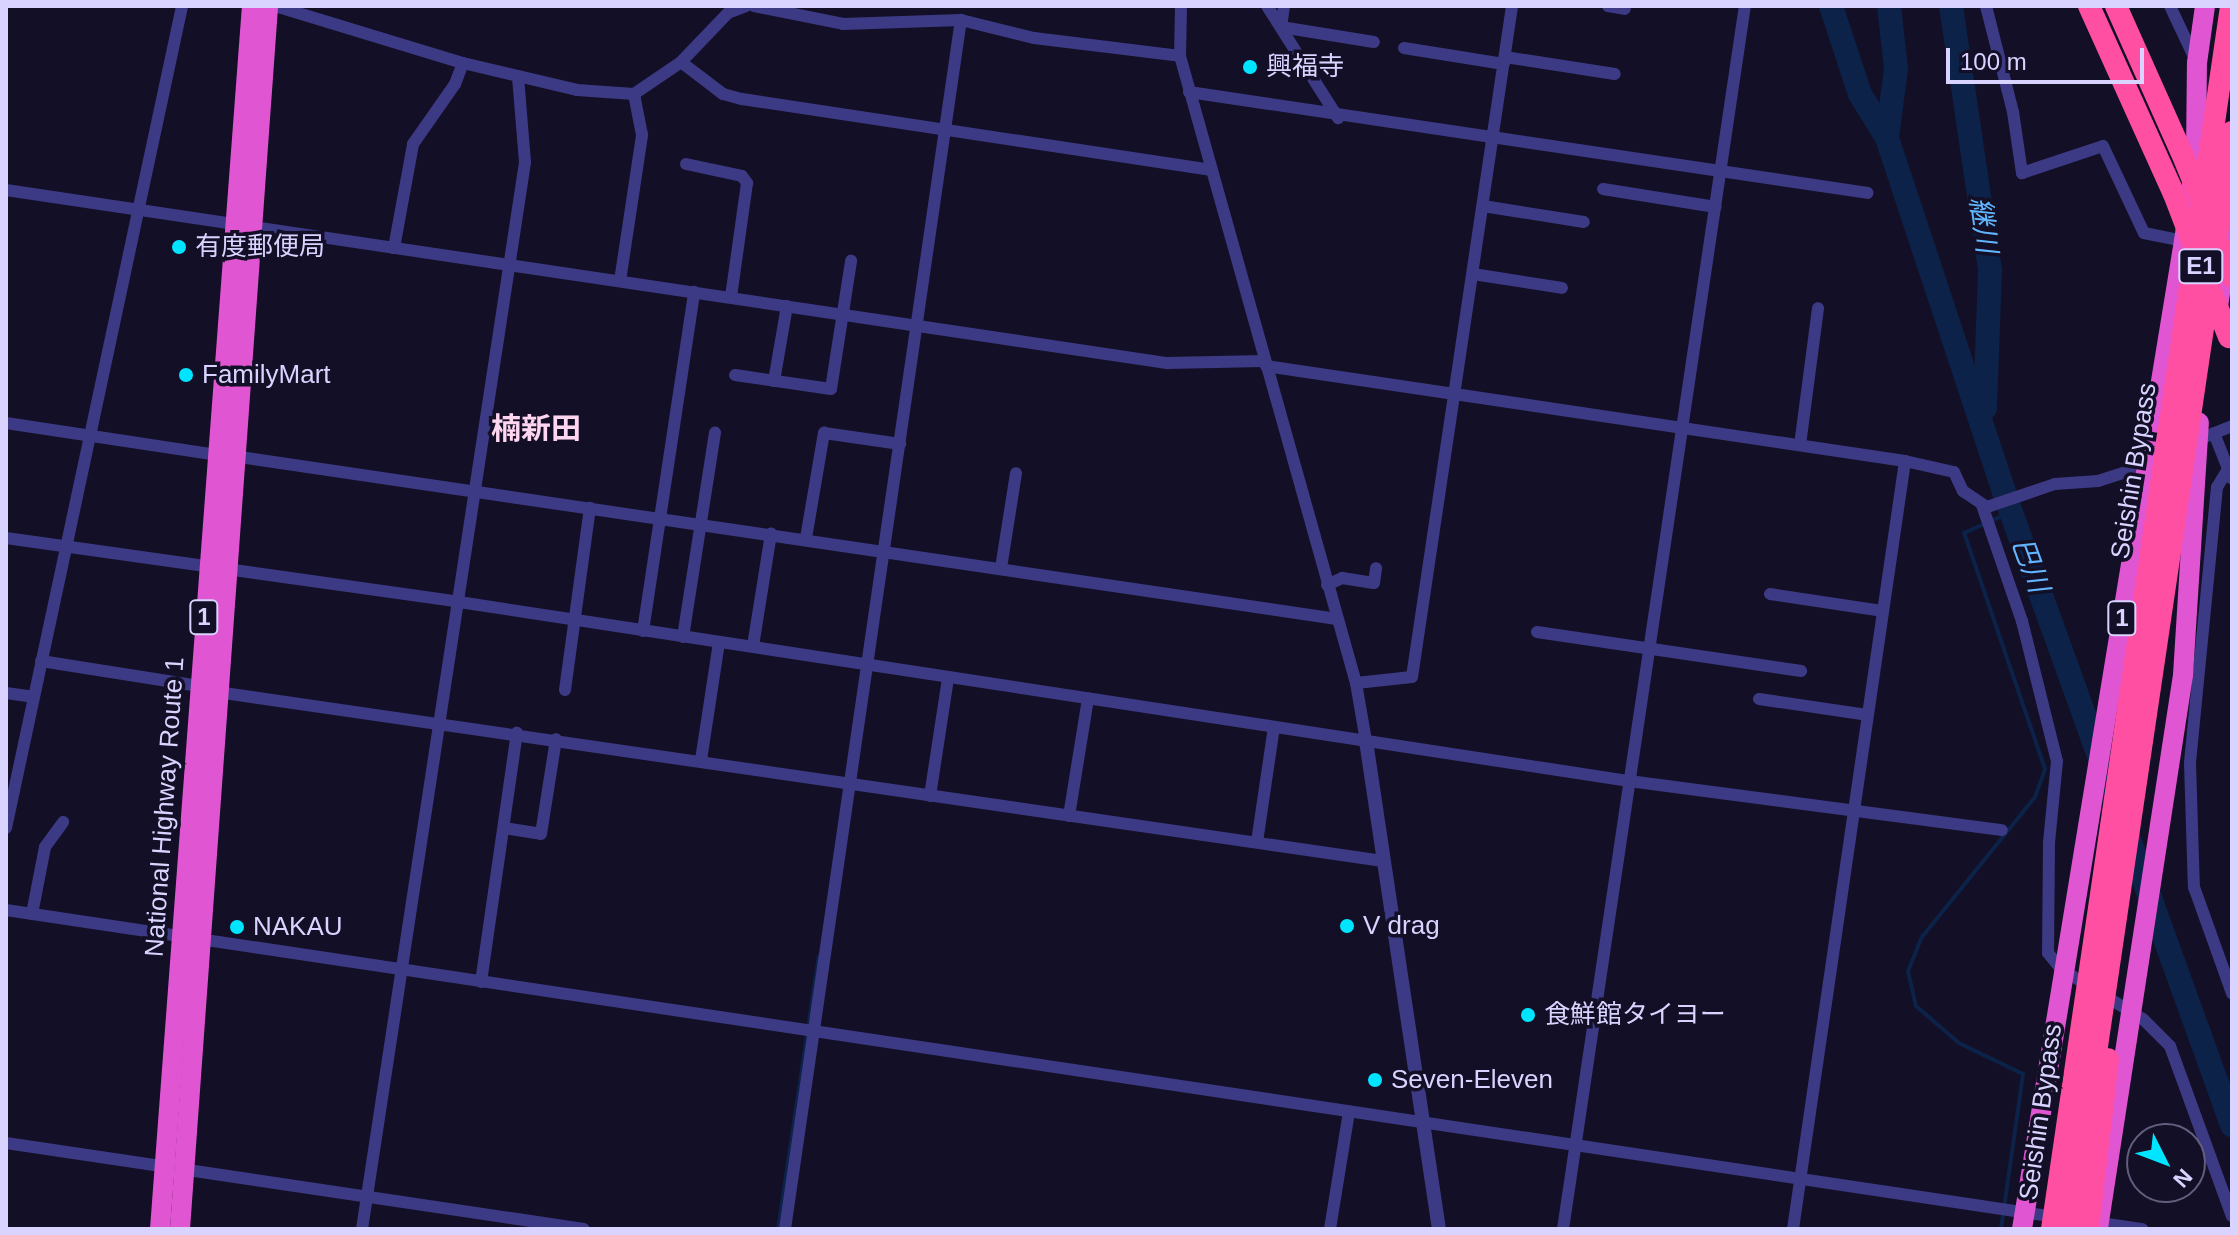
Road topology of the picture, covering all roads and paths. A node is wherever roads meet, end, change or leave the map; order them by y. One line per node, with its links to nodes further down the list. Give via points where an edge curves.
1 (182, 6): 48 (street)
2 (252, 6): 51 (highway, National Highway Route 1 / 1)
3 (268, 6): 51 (highway, National Highway Route 1 / 1)
4 (275, 6): 28 (street)
5 (754, 6): 21 (street, via 843,24)
6 (1181, 6): 25 (street)
7 (1267, 6): 22 (street)
8 (1284, 6): 22 (street)
9 (1512, 6): 26 (street)
10 (1608, 6): 20 (street)
11 (1745, 6): 42 (street)
12 (1986, 6): 52 (street, via 2013,112 2022,173 2103,146 2144,233)
13 (2089, 6): 66 (highway, E1, bridge, via 2174,194)
14 (2116, 6): 38 (highway, E1)
15 (2170, 6): 29 (street)
16 (2205, 6): 29 (highway, 1)
17 (2216, 6): 56 (highway, 1, bridge)
18 (2231, 6): 56 (highway, Seishin Bypass / 1, bridge)
19 (739, 7): 27 (street)
20 (1625, 9)
21 (961, 20): 25 (street, via 1000,32); 36 (street)
22 (1281, 27): 23 (street); 34 (street)
23 (1374, 42)
24 (1404, 48): 26 (street)
25 (1180, 56): 32 (street)
26 (1504, 61): 30 (street); 37 (street)
27 (681, 62): 33 (street); 36 (street, via 723,94)
28 (463, 63): 31 (street); 53 (street, via 455,84 413,144)
29 (2197, 63): 38 (highway, 1)
30 (1615, 74)
31 (518, 76): 33 (street, via 577,90); 55 (street, via 525,162)
32 (1189, 92): 34 (street); 40 (street)
33 (634, 94): 58 (street, via 642,135)
34 (1338, 118): 37 (street)
35 (2232, 132): 56 (highway, Seishin Bypass / 1, bridge)
36 (945, 133): 40 (street); 65 (street)
37 (1493, 139): 42 (street); 46 (street)
38 (2189, 152): 41 (street); 52 (highway, 1); 56 (highway, E1, bridge)
39 (686, 164): 61 (street, via 742,176 747,183)
40 (1212, 170): 67 (street)
41 (2232, 171): 56 (highway, bridge)
42 (1721, 172): 45 (street); 47 (street)
43 (1603, 189): 47 (street)
44 (6, 190): 48 (street)
45 (1868, 193)
46 (1483, 206): 50 (street); 57 (street)
47 (1716, 207): 73 (street)
48 (138, 210): 51 (street); 75 (street)
49 (2232, 214): 76 (highway)
50 (1584, 222)
51 (243, 226): 53 (street); 79 (highway, National Highway Route 1 / 1)
52 (2184, 241): 81 (highway, 1)
53 (394, 248): 55 (street)
54 (851, 261): 64 (street)
55 (510, 264): 58 (street); 84 (street)
56 (2212, 270): 139 (highway, Seishin Bypass / 1, bridge); 141 (highway, Seishin Bypass / 1, bridge)
57 (1473, 274): 59 (street); 70 (street)
58 (620, 281): 60 (street)
59 (1562, 288)
60 (694, 292): 61 (street); 87 (street)
61 (731, 297): 62 (street)
62 (787, 306): 64 (street); 69 (street)
63 (1818, 308): 78 (street)
64 (844, 315): 65 (street); 69 (street, via 831,389)
65 (916, 325): 67 (street, via 1167,363); 77 (street)
66 (2230, 342)
67 (1265, 364): 70 (street); 97 (street)
68 (735, 375): 69 (street)
69 (774, 381)
70 (1455, 394): 73 (street); 113 (street, via 1412,677)
71 (6, 423): 75 (street)
72 (2232, 426): 76 (street)
73 (1682, 427): 78 (street); 108 (street)
74 (715, 432): 88 (street)
75 (91, 435): 79 (street); 92 (street)
76 (2205, 437): 81 (street); 83 (street); 147 (highway, via 2183,675)
77 (900, 444): 91 (street, via 824,433); 93 (street)
78 (1800, 445): 80 (street)
79 (225, 456): 84 (street); 94 (highway, National Highway Route 1 / 1)
80 (1905, 461): 85 (street, via 1954,472 1963,491); 100 (street)
81 (2149, 465): 85 (street); 143 (highway, 1)
82 (1016, 473): 95 (street)
83 (2230, 474): 146 (street, via 2217,487 2190,763 2194,887)
84 (475, 492): 86 (street); 99 (street)
85 (1984, 506): 143 (street, via 2055,745 2045,940)
86 (590, 508): 87 (street); 102 (street)
87 (661, 518): 88 (street); 103 (street)
88 (700, 523): 89 (street); 105 (street)
89 (771, 533): 91 (street); 107 (street)
90 (6, 538): 92 (street)
91 (806, 538): 93 (street)
92 (66, 547): 94 (street); 109 (street)
93 (885, 550): 95 (street); 110 (street)
94 (216, 568): 99 (street); 114 (highway, National Highway Route 1 / 1)
95 (1001, 568): 101 (street)
96 (1376, 568): 97 (street, via 1374,583 1342,578)
97 (1327, 585): 101 (street)
98 (1770, 594): 100 (street)
99 (459, 602): 102 (street); 121 (street)
100 (1882, 611): 120 (street)
101 (1337, 619): 113 (street)
102 (574, 622): 103 (street); 115 (street)
103 (643, 631): 105 (street)
104 (1537, 632): 108 (street)
105 (683, 637): 106 (street)
106 (719, 642): 107 (street); 126 (street)
107 (753, 646): 110 (street)
108 (1648, 652): 111 (street); 127 (street)
109 (41, 661): 114 (street); 117 (street)
110 (867, 663): 112 (street); 128 (street)
111 (1801, 671)
112 (948, 678): 118 (street); 129 (street)
113 (1356, 683): 125 (street)
114 (208, 689): 121 (street); 142 (highway, National Highway Route 1 / 1)
115 (565, 690)
116 (6, 693): 117 (street)
117 (33, 697): 133 (street)
118 (1088, 699): 122 (street); 131 (street)
119 (1759, 699): 120 (street)
120 (1867, 715): 130 (street)
121 (440, 721): 123 (street); 144 (street)
122 (1274, 727): 125 (street); 136 (street)
123 (517, 733): 124 (street); 134 (street)
124 (556, 739): 126 (street); 134 (street, via 541,834)
125 (1366, 741): 127 (street); 137 (street)
126 (701, 760): 128 (street)
127 (1629, 781): 130 (street); 152 (street)
128 (850, 782): 129 (street); 148 (street)
129 (930, 796): 131 (street)
130 (1852, 813): 135 (street); 154 (street)
131 (1069, 816): 136 (street)
132 (63, 822): 140 (street, via 45,847)
133 (6, 828)
134 (504, 828): 145 (street)
135 (2002, 830)
136 (1257, 842): 137 (street)
137 (1383, 861): 150 (street)
138 (6, 910): 140 (street)
139 (2098, 912): 157 (highway, bridge); 168 (highway, Seishin Bypass / 1, bridge)
140 (32, 914): 142 (street)
141 (2113, 929): 158 (highway, bridge); 169 (highway, Seishin Bypass / 1, bridge)
142 (191, 938): 144 (street); 153 (highway, National Highway Route 1 / 1)
143 (2061, 969): 147 (street); 157 (highway, 1)
144 (404, 971): 145 (street); 155 (street)
145 (481, 982): 148 (street)
146 (2232, 993)
147 (2133, 1005): 156 (street, via 2181,1066); 158 (highway)
148 (814, 1031): 149 (street); 163 (street)
149 (1349, 1112): 150 (street); 164 (street)
150 (1422, 1124): 152 (street); 165 (street)
151 (6, 1143): 153 (street)
152 (1575, 1145): 154 (street); 166 (street)
153 (174, 1167): 155 (street); 159 (highway, National Highway Route 1 / 1); 160 (highway, National Highway Route 1 / 1)
154 (1800, 1179): 157 (street); 167 (street)
155 (367, 1197): 161 (street); 162 (street)
156 (2232, 1216)
157 (2028, 1223): 158 (street)
158 (2095, 1227): 170 (street)
159 (160, 1229)
160 (180, 1229)
161 (362, 1229)
162 (584, 1229)
163 (785, 1229)
164 (1330, 1229)
165 (1439, 1229)
166 (1563, 1229)
167 (1793, 1229)
168 (2052, 1229)
169 (2070, 1229)
170 (2142, 1229)

